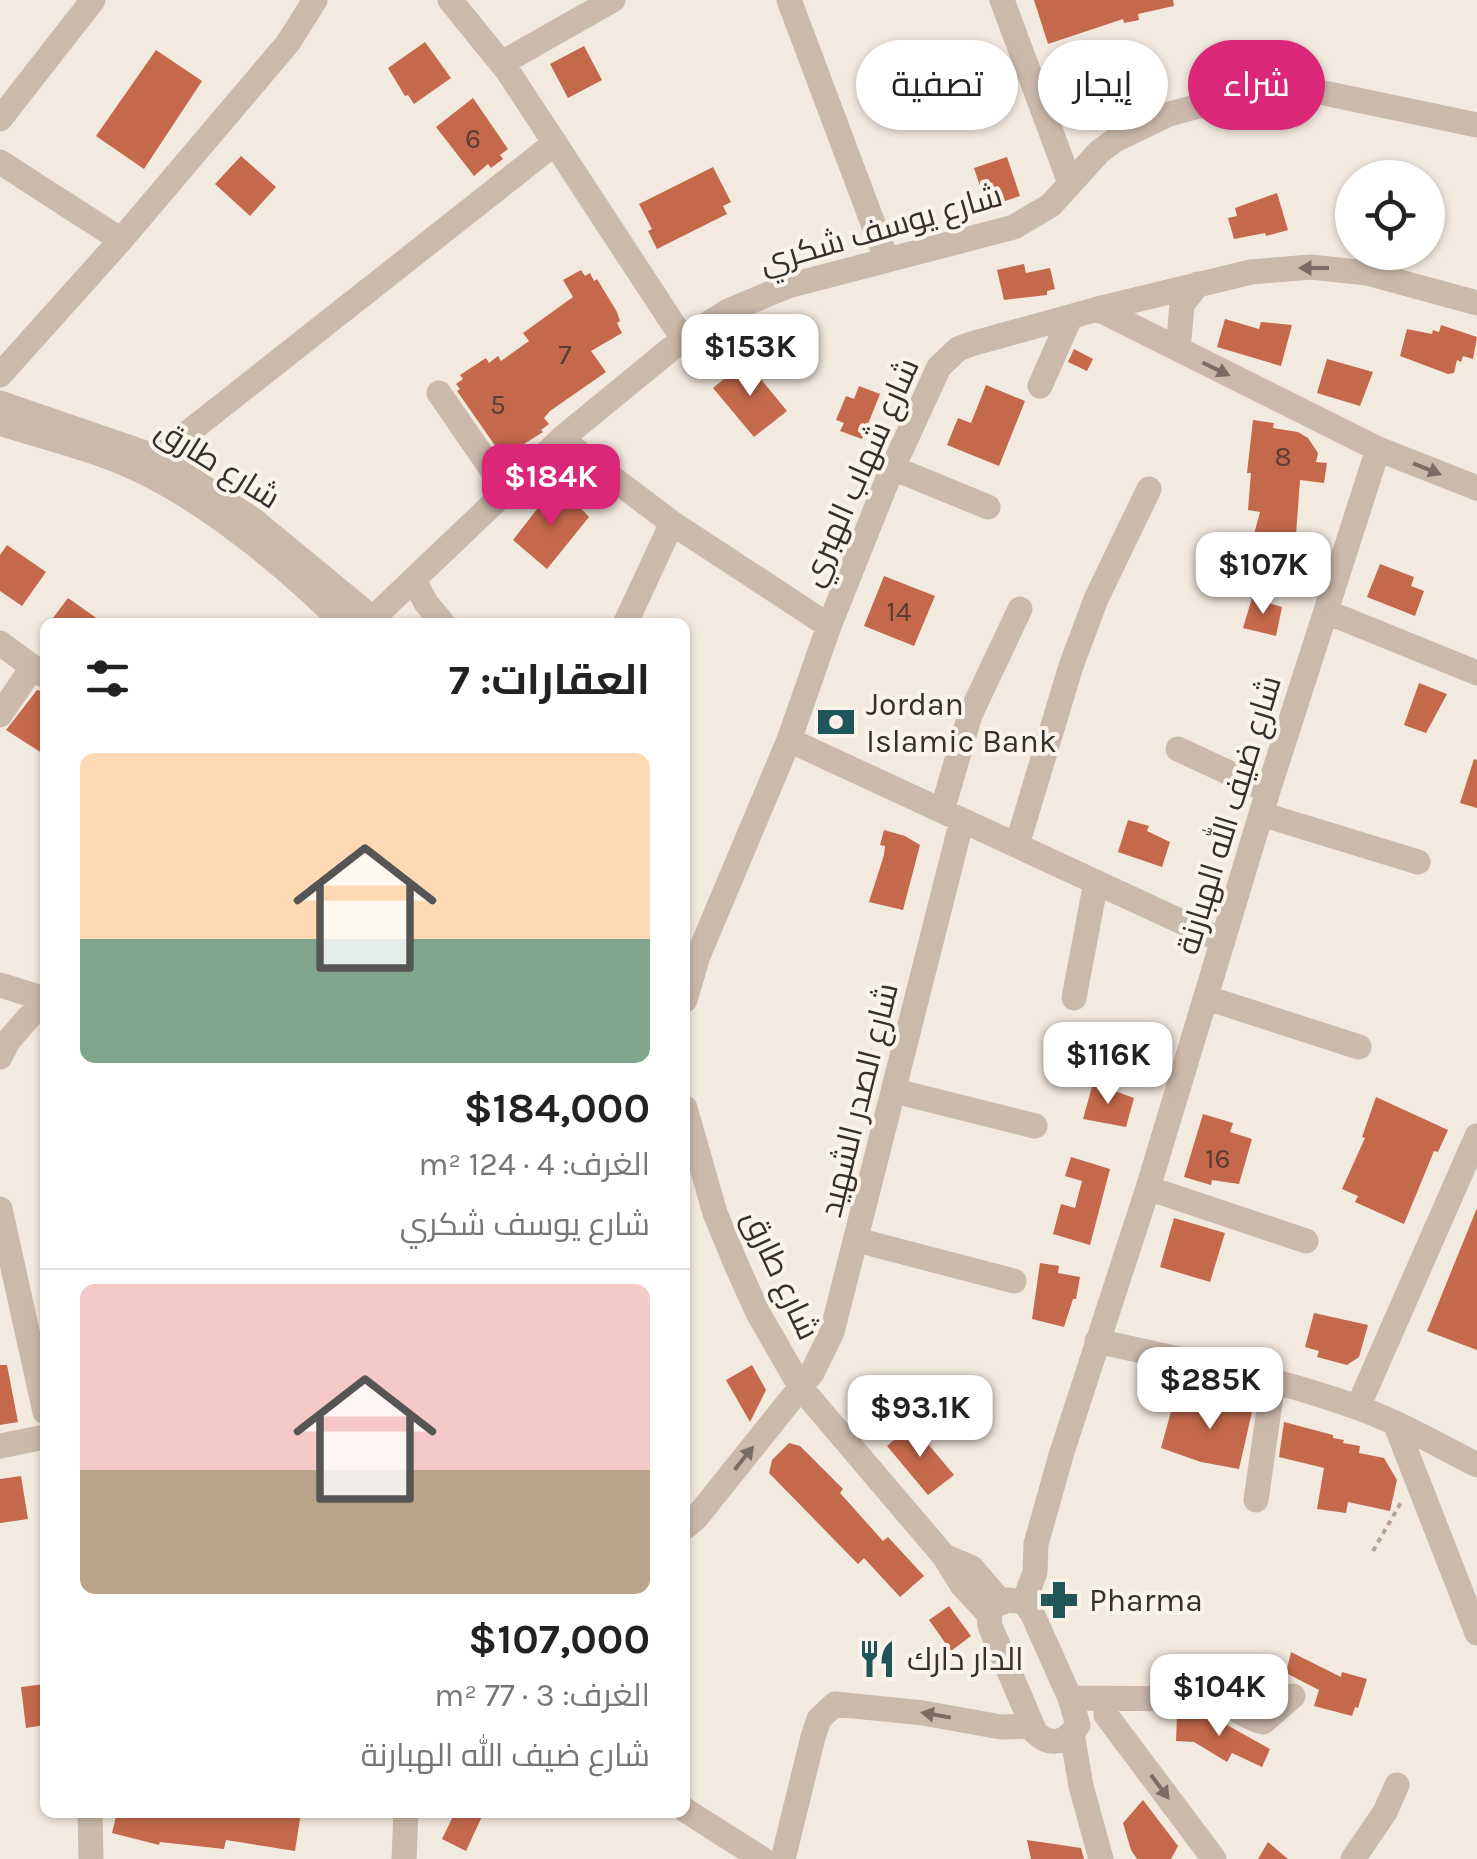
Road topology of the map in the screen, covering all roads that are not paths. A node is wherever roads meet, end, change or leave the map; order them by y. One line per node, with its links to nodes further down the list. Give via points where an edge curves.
1 (93, 0): 8 (street)
2 (315, 0): 13 (street, via 288,43)
3 (450, 0): 7 (street)
4 (614, 0): 7 (street)
5 (790, 0): 14 (street)
6 (1002, 0): 12 (street)
7 (502, 63): 10 (street)
8 (0, 119)
9 (1477, 125): 12 (street, شارع يوسف شكري, via 1305,89 1263,89 1169,114 1100,152)
10 (555, 143): 19 (street); 29 (street)
11 (0, 162): 13 (street)
12 (1070, 182): 14 (street, شارع يوسف شكري, via 1030,220)
13 (120, 240): 20 (street)
14 (886, 258): 19 (street, شارع يوسف شكري, via 770,292)
15 (1198, 284): 16 (street, شارع شهاب الهبري, one-way to 15, via 1336,268 1250,272); 17 (street, شارع شهاب الهبري); 21 (street, via 1182,305)
16 (1477, 304)
17 (1098, 308): 18 (street, شارع شهاب الهبري); 21 (street)
18 (1070, 318): 23 (street); 30 (street, شارع شهاب الهبري, via 947,357)
19 (683, 339): 27 (street, شارع يوسف شكري)
20 (11, 344): 22 (street)
21 (1178, 350): 28 (street, one-way to 28)
22 (0, 375)
23 (1040, 386)
24 (439, 393): 33 (street)
25 (0, 403): 29 (street, شارع طارق)
26 (0, 423): 39 (street, شارع طارق, via 104,455 162,482 298,578)
27 (561, 439): 33 (street, شارع يوسف شكري); 35 (street)
28 (1378, 449): 32 (street, one-way to 32); 38 (street, شارع ضيف الله الهبارنة)
29 (157, 457): 40 (street, شارع طارق, via 252,520)
30 (893, 468): 34 (street); 44 (street, شارع شهاب الهبري)
31 (1149, 488): 53 (street, via 1071,666)
32 (1477, 488)
33 (506, 490): 36 (street, شارع يوسف شكري)
34 (988, 507)
35 (672, 523): 43 (street); 44 (street)
36 (414, 580): 41 (street, شارع يوسف شكري); 42 (street)
37 (1020, 609): 52 (street, شارع الصدر الشهيد, via 970,715)
38 (1328, 612): 47 (street); 51 (street, شارع ضيف الله الهبارنة)
39 (338, 618)
40 (369, 618)
41 (376, 618)
42 (439, 618)
43 (628, 618)
44 (828, 626): 49 (street, شارع شهاب الهبري)
45 (0, 643): 46 (street)
46 (39, 672): 48 (street)
47 (1477, 673)
48 (0, 715)
49 (789, 740): 52 (street); 57 (street, شارع شهاب الهبري)
50 (1178, 749): 51 (street)
51 (1265, 803): 54 (street); 56 (street, شارع ضيف الله الهبارنة)
52 (952, 815): 53 (street); 65 (street, شارع الصدر الشهيد)
53 (1017, 845): 55 (street)
54 (1418, 862)
55 (1096, 882): 56 (street); 60 (street)
56 (1223, 941): 61 (street, شارع ضيف الله الهبارنة)
57 (691, 961)
58 (0, 985): 59 (street)
59 (40, 997)
60 (1074, 998)
61 (1207, 998): 63 (street); 69 (street, شارع ضيف الله الهبارنة)
62 (40, 1005): 64 (street)
63 (1359, 1047)
64 (0, 1056)
65 (895, 1091): 66 (street); 71 (street, شارع الصدر الشهيد)
66 (1035, 1126)
67 (1477, 1136): 78 (street)
68 (690, 1141): 77 (street, شارع طارق, via 736,1264)
69 (1148, 1188): 72 (street); 74 (street, شارع ضيف الله الهبارنة)
70 (1, 1222): 76 (street)
71 (857, 1240): 73 (street); 77 (street, شارع الصدر الشهيد, via 832,1332)
72 (1306, 1241)
73 (1014, 1281)
74 (1098, 1340): 75 (street); 87 (street, شارع ضيف الله الهبارنة, via 1036,1544)
75 (1273, 1382): 78 (street); 84 (street)
76 (40, 1384)
77 (800, 1388): 86 (street, شارع الصدر الشهيد, one-way to 77); 87 (street, شارع طارق, via 944,1556 972,1568)
78 (1358, 1408): 79 (street)
79 (1395, 1423): 81 (street); 85 (street)
80 (40, 1438): 82 (street)
81 (1437, 1444): 83 (street); 85 (street)
82 (0, 1446)
83 (1477, 1466)
84 (1256, 1500)
85 (1428, 1506): 88 (street)
86 (690, 1522)
87 (1006, 1604): 90 (street, شارع طارق); 92 (street, شارع طارق, via 990,1626)
88 (1477, 1633)
89 (1293, 1696): 91 (street, via 1263,1722 1220,1700)
90 (1070, 1698): 91 (street); 92 (street, شارع طارق)
91 (1114, 1707): 92 (street); 102 (street, one-way to 102)
92 (1059, 1731): 97 (street, شارع طارق); 101 (street, one-way to 101, via 835,1704 819,1719)
93 (1396, 1785): 103 (street)
94 (690, 1813): 100 (street)
95 (90, 1818): 98 (street)
96 (406, 1818): 99 (street)
97 (1103, 1855)
98 (92, 1859)
99 (404, 1859)
100 (762, 1859)
101 (783, 1859)
102 (1214, 1859)
103 (1353, 1859)

